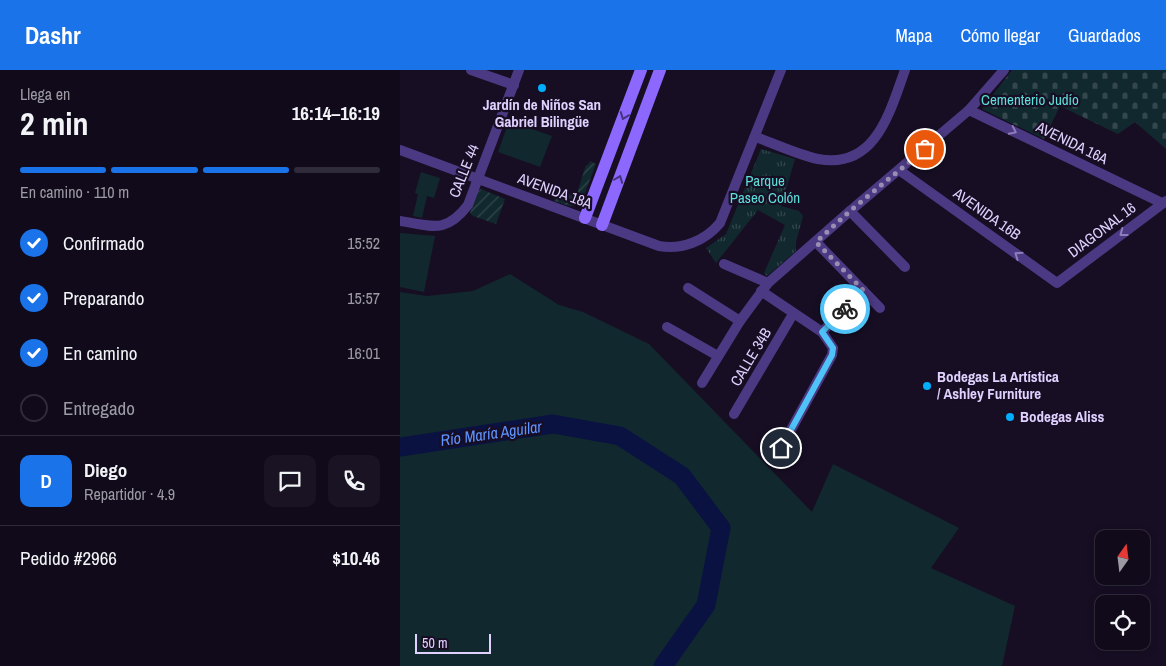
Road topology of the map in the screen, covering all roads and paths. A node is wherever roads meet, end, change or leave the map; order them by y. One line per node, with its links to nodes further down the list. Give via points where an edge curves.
1 (471, 70): 8 (street)
2 (519, 70): 8 (street, CALLE 44)
3 (641, 70): 16 (main road, one-way to 16)
4 (660, 70): 18 (main road, one-way to 4)
5 (782, 70): 10 (street)
6 (905, 70): 10 (street, via 886,123 869,145 847,157 818,159)
7 (1004, 70): 9 (street)
8 (514, 86): 13 (street, CALLE 44)
9 (969, 110): 12 (street); 14 (street, AVENIDA 16A, one-way to 14)
10 (756, 137): 18 (street, AVENIDA 18A, via 720,223 700,240 666,248)
11 (400, 150): 13 (street, AVENIDA 18A)
12 (899, 170): 15 (street); 22 (street, AVENIDA 16B, one-way to 12)
13 (478, 178): 16 (street, AVENIDA 18A); 17 (street, CALLE 44, via 468,205 452,222 441,226)
14 (1164, 202): 22 (street, DIAGONAL 16, one-way to 22)
15 (850, 211): 19 (street); 21 (street)
16 (586, 218): 18 (street, AVENIDA 18A)
17 (400, 221)
18 (602, 224)
19 (816, 242): 23 (street); 25 (street)
20 (724, 264): 23 (street)
21 (905, 267)
22 (1057, 283)
23 (764, 287): 27 (street); 28 (street)
24 (688, 288): 28 (street)
25 (863, 290): 26 (street); 30 (street)
26 (880, 308)
27 (793, 314): 30 (street); 33 (street, CALLE 34B)
28 (740, 321): 31 (street)
29 (668, 327): 31 (street)
30 (822, 332): 34 (street, via 833,348 832,355)
31 (718, 356): 32 (street)
32 (702, 383)
33 (734, 414)
34 (781, 448)

